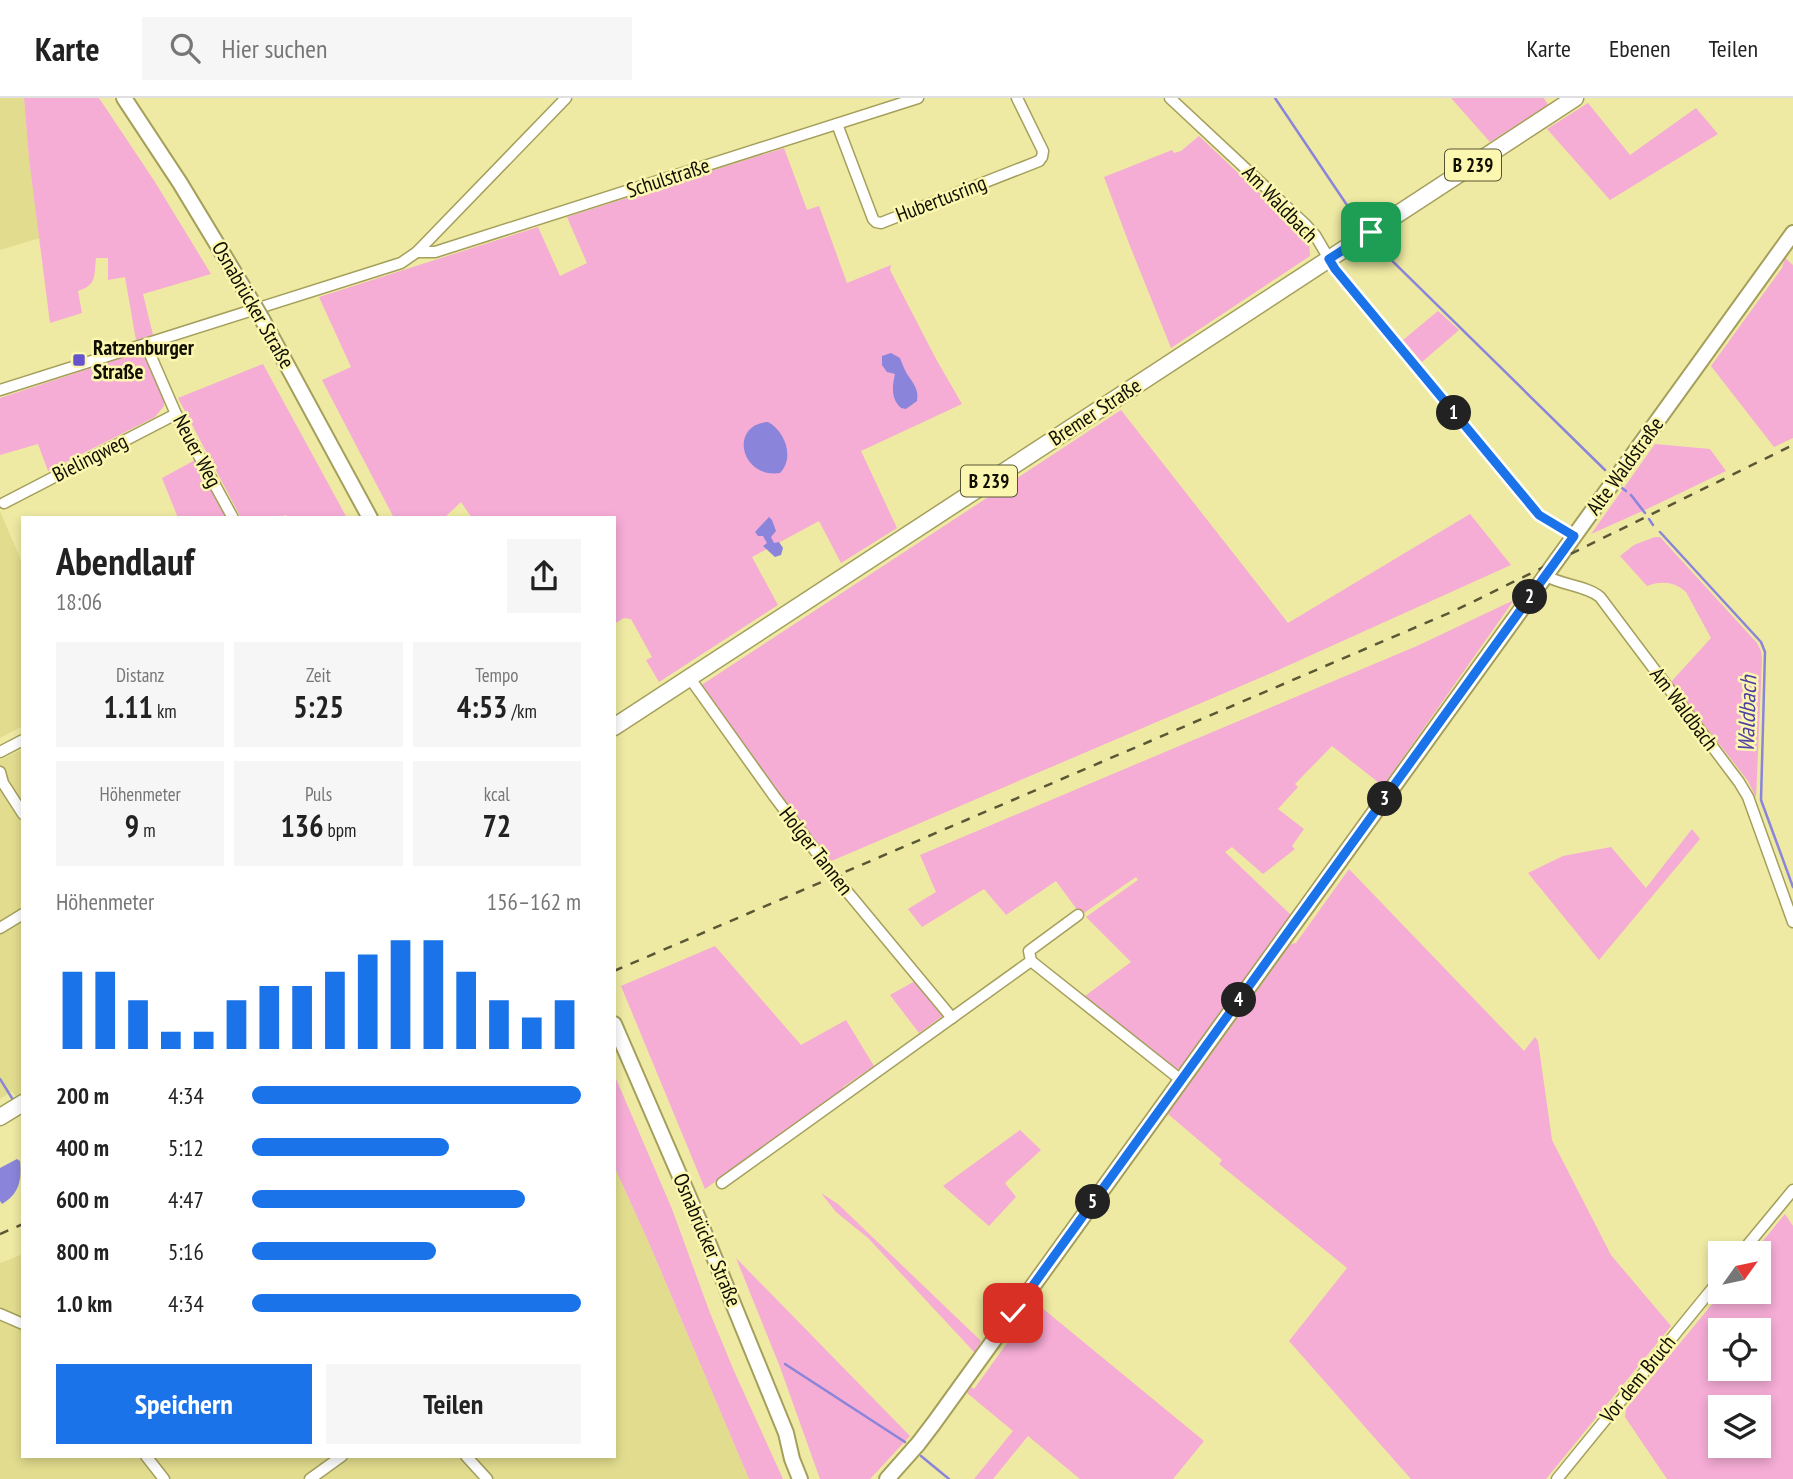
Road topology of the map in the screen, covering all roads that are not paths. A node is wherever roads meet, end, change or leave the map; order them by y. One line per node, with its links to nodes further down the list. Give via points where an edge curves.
1 (124, 98): 16 (street, Osnabrücker Straße, bridge, via 262,319)
2 (566, 98): 9 (street)
3 (918, 98): 7 (street, Schulstraße)
4 (1017, 98): 7 (street, Hubertusring, via 1043,151 1039,161 881,223 873,219)
5 (1170, 98): 10 (street, Am Waldbach, via 1306,225)
6 (1576, 98): 10 (main road, Bremer Straße / B 239)
7 (837, 124): 9 (street, Schulstraße, via 435,252)
8 (1793, 233): 17 (street, Alte Waldstraße)
9 (417, 252): 11 (street, via 401,263)
10 (1329, 259): 17 (street, Am Waldbach, via 1539,515); 19 (main road, Bremer Straße / B 239)
11 (146, 345): 12 (street); 13 (street, Neuer Weg)
12 (0, 390)
13 (177, 414): 14 (street, Bielingweg); 15 (street, Neuer Weg)
14 (4, 503)
15 (232, 516)
16 (369, 516)
17 (1574, 536): 18 (street, Alte Waldstraße)
18 (1546, 576): 27 (street, Am Waldbach, via 1600,597 1739,782); 33 (street, Alte Waldstraße)
19 (689, 677): 20 (main road, Bremer Straße / B 239); 30 (street, Holger Tannen, via 835,877)
20 (616, 726)
21 (21, 741): 22 (street)
22 (0, 752)
23 (0, 772): 24 (street)
24 (21, 811)
25 (21, 915): 28 (street)
26 (1078, 915): 29 (street, via 1029,951)
27 (1793, 922)
28 (0, 928)
29 (1031, 961): 30 (street); 33 (street)
30 (952, 1018): 34 (street)
31 (616, 1029): 43 (street, Osnabrücker Straße, via 701,1225 786,1433)
32 (616, 1051): 43 (street, Osnabrücker Straße, via 778,1436)
33 (1181, 1080): 48 (street, Alte Waldstraße, via 913,1450)
34 (722, 1183)
35 (1793, 1190): 36 (street)
36 (1751, 1241)
37 (1708, 1294): 49 (street, Vor dem Bruch)
38 (0, 1314): 39 (street)
39 (21, 1323)
40 (148, 1458): 44 (street)
41 (339, 1458): 45 (street)
42 (468, 1458): 46 (street)
43 (792, 1459): 47 (street, Osnabrücker Straße)
44 (164, 1479)
45 (310, 1479)
46 (488, 1479)
47 (800, 1479)
48 (887, 1479)
49 (1557, 1479)

